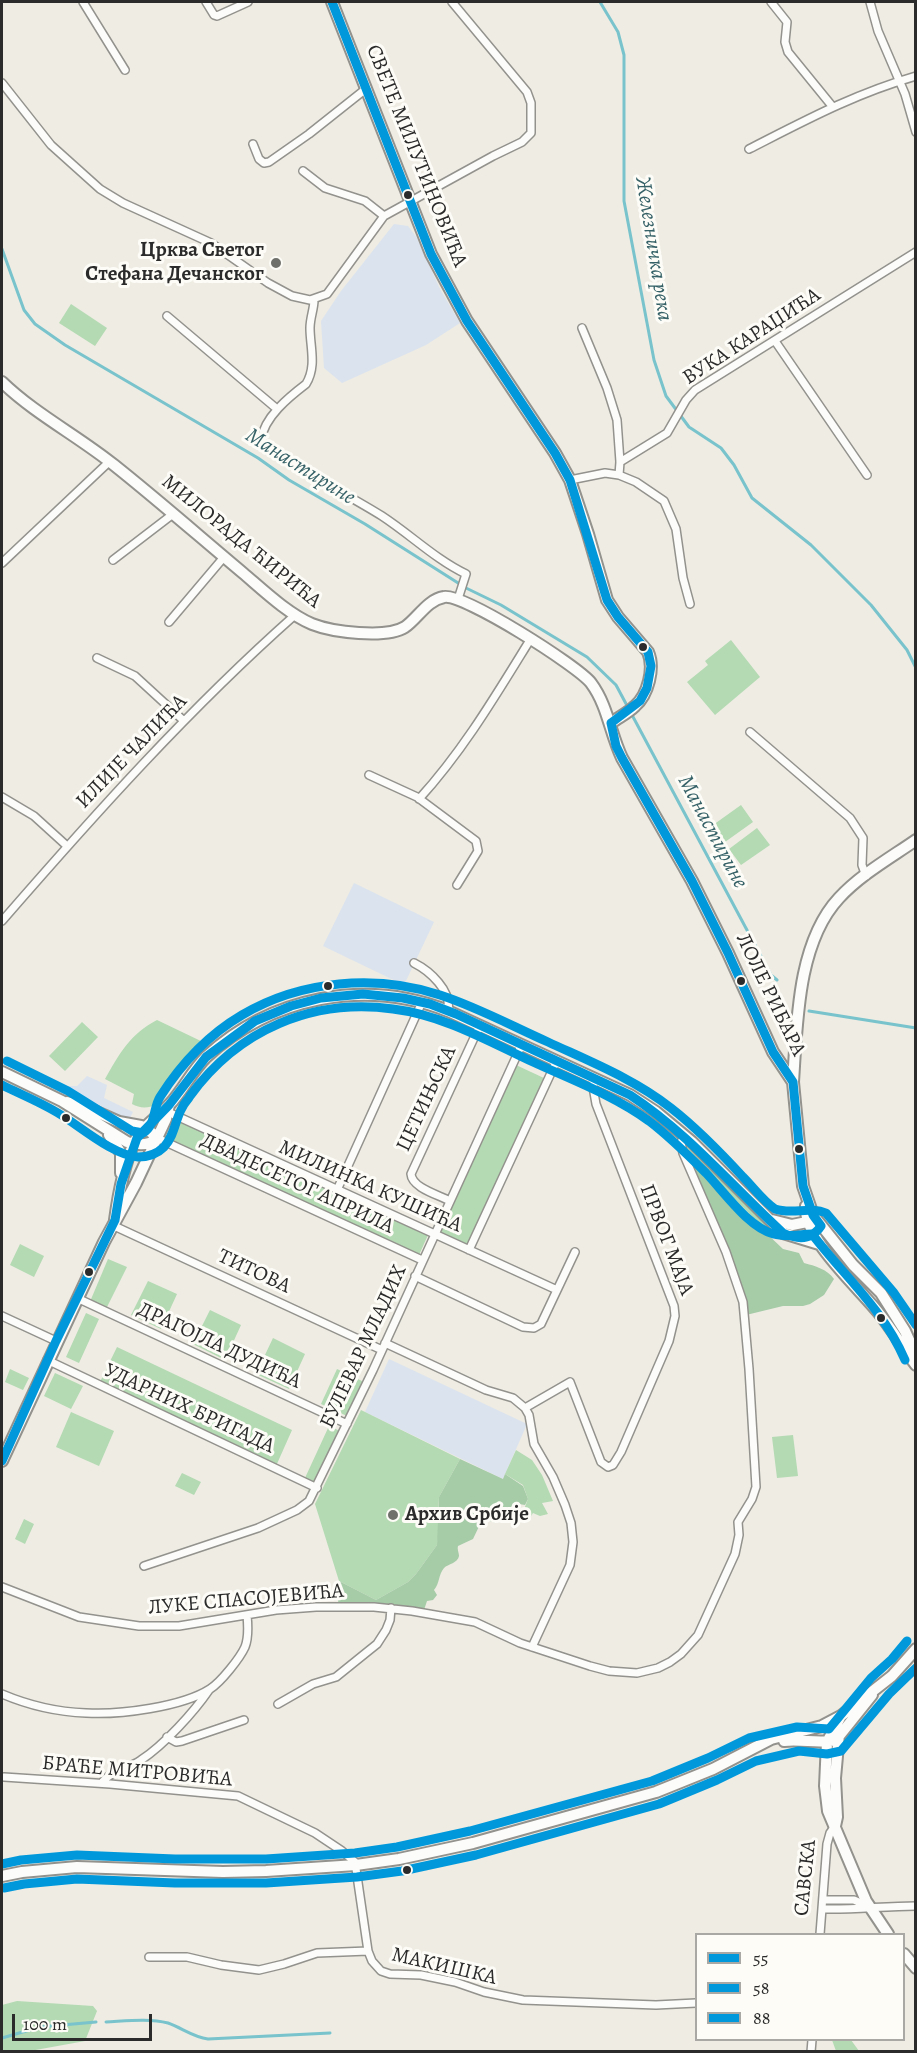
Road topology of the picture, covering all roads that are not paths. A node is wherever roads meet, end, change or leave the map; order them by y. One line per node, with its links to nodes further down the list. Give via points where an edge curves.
1 (83, 2): 8 (street)
2 (206, 2): 3 (street, via 217,16)
3 (248, 2)
4 (332, 2): 12 (main road, СВЕТЕ МИЛУТИНОВИЋА)
5 (452, 2): 18 (street, via 527,92 531,133 522,142)
6 (771, 2): 13 (street, via 787,22 788,52)
7 (870, 2): 10 (street)
8 (125, 70)
9 (915, 74): 10 (street)
10 (899, 81): 13 (street); 14 (street)
11 (2, 83): 21 (street, via 51,146 100,189 211,243 292,296)
12 (367, 88): 15 (street, via 267,163 261,162); 18 (main road, СВЕТЕ МИЛУТИНОВИЋА)
13 (832, 106): 16 (street)
14 (915, 132)
15 (253, 144)
16 (750, 150)
17 (303, 171): 19 (street, via 325,188 365,201)
18 (410, 201): 19 (street); 31 (main road, СВЕТЕ МИЛУТИНОВИЋА, via 453,298)
19 (384, 216): 21 (street, via 327,294)
20 (915, 252): 24 (street, ВУКА КАРАЏИЋА)
21 (314, 300): 26 (street, via 309,379)
22 (167, 316): 26 (street)
23 (582, 328): 28 (street, via 617,420)
24 (775, 341): 28 (street, ВУКА КАРАЏИЋА, via 696,390 670,429 656,442); 30 (street)
25 (2, 382): 27 (main road, МИЛОРАДА ЋИРИЋА, via 24,402)
26 (277, 408): 36 (street, via 261,440 466,574)
27 (110, 461): 32 (main road, МИЛОРАДА ЋИРИЋА); 35 (street)
28 (620, 462): 29 (street)
29 (619, 475): 31 (street, via 605,473); 37 (street, via 651,491 668,507)
30 (867, 475)
31 (570, 480): 43 (main road, СВЕТЕ МИЛУТИНОВИЋА, via 603,592 651,658 642,698)
32 (173, 514): 33 (main road, МИЛОРАДА ЋИРИЋА); 34 (street)
33 (224, 557): 38 (main road, МИЛОРАДА ЋИРИЋА); 39 (street)
34 (113, 560)
35 (2, 563)
36 (460, 595): 38 (main road, МИЛОРАДА ЋИРИЋА, via 435,600 406,626 386,632 331,630); 40 (main road)
37 (690, 604)
38 (295, 615): 42 (street, ИЛИЈЕ ЧАЛИЋА)
39 (169, 622)
40 (530, 640): 43 (main road, via 585,675); 47 (street, via 451,762)
41 (97, 658): 42 (street, via 135,676)
42 (184, 721): 49 (street, ИЛИЈЕ ЧАЛИЋА)
43 (611, 723): 61 (main road, ЛОЛЕ РИБАРА, via 622,758 692,881 772,1052)
44 (750, 732): 50 (street, via 850,818 863,838 862,865)
45 (369, 775): 47 (street)
46 (2, 797): 49 (street, via 34,816)
47 (419, 799): 51 (street, via 477,843 478,851)
48 (915, 840): 50 (main road)
49 (67, 846): 52 (street, ИЛИЈЕ ЧАЛИЋА)
50 (866, 876): 61 (main road, via 829,909 813,942 797,1023)
51 (457, 885)
52 (2, 921)
53 (414, 963): 55 (street, via 441,988 449,1003)
54 (422, 1002): 55 (main road); 63 (main road, via 386,995 351,995 312,1000 278,1011 255,1021 206,1057); 70 (street)
55 (448, 1011): 56 (main road)
56 (480, 1025): 57 (main road); 72 (street, ЦЕТИЊСКА, via 410,1178)
57 (522, 1044): 58 (main road); 72 (street, БУЛЕВАР МЛАДИХ)
58 (557, 1060): 60 (main road); 78 (street)
59 (2, 1072): 62 (main road)
60 (595, 1078): 66 (main road, via 646,1104); 90 (street, ПРВОГ МАЈА, via 596,1104 675,1316 669,1341 621,1452 611,1466 601,1462 570,1382)
61 (793, 1082): 71 (main road, ЛОЛЕ РИБАРА)
62 (62, 1101): 64 (main road); 65 (main road)
63 (169, 1108): 65 (main road); 67 (main road); 70 (street, МИЛИНКА КУШИЋА)
64 (101, 1126): 68 (main road); 69 (main road, via 121,1153)
65 (145, 1128): 67 (main road); 68 (main road)
66 (685, 1136): 73 (main road); 98 (street, ЛУКЕ СПАСОЈЕВИЋА, via 681,1144 683,1153 726,1251 743,1302 755,1491 738,1521 738,1548 701,1629 670,1662 650,1671 621,1673)
67 (157, 1139): 68 (main road); 75 (main road, via 126,1204); 80 (street, ДВАДЕСЕТОГ АПРИЛА)
68 (134, 1144): 69 (main road)
69 (122, 1184): 75 (main road)
70 (337, 1190): 76 (street, МИЛИНКА КУШИЋА)
71 (807, 1200): 74 (main road, ЛОЛЕ РИБАРА); 74 (main road, ЛОЛЕ РИБАРА, via 813,1215)
72 (450, 1201): 76 (street, БУЛЕВАР МЛАДИХ)
73 (769, 1220): 74 (main road, via 787,1225); 77 (main road, via 783,1233)
74 (810, 1221): 77 (main road, ЛОЛЕ РИБАРА); 87 (main road, ЛОЛЕ РИБАРА, via 881,1293)
75 (113, 1222): 83 (main road); 86 (street, ТИТОВА)
76 (434, 1234): 78 (street, МИЛИНКА КУШИЋА); 80 (street, БУЛЕВАР МЛАДИХ)
77 (816, 1240): 89 (main road, ЛОЛЕ РИБАРА, via 880,1314)
78 (469, 1250): 82 (street, МИЛИНКА КУШИЋА)
79 (575, 1252): 82 (street)
80 (422, 1260): 81 (street, БУЛЕВАР МЛАДИХ)
81 (415, 1276): 82 (street, via 528,1329 541,1324); 86 (street, БУЛЕВАР МЛАДИХ)
82 (557, 1290)
83 (77, 1298): 85 (main road); 91 (street, ДРАГОЈЛА ДУДИЋА)
84 (2, 1316): 85 (street)
85 (56, 1341): 88 (main road)
86 (383, 1346): 90 (street, ТИТОВА, via 513,1398); 91 (street, БУЛЕВАР МЛАДИХ)
87 (915, 1354)
88 (47, 1360): 92 (main road); 93 (street, УДАРНИХ БРИГАДА)
89 (915, 1365)
90 (525, 1408): 98 (street, via 536,1449 557,1487 573,1534 570,1565)
91 (347, 1424): 93 (street, БУЛЕВАР МЛАДИХ)
92 (2, 1461)
93 (317, 1488): 94 (street, БУЛЕВАР МЛАДИХ, via 305,1505 271,1522)
94 (144, 1566)
95 (2, 1587): 97 (street, ЛУКЕ СПАСОЈЕВИЋА, via 59,1611 123,1625 179,1626)
96 (391, 1608): 97 (street, ЛУКЕ СПАСОЈЕВИЋА, via 316,1607); 98 (street, ЛУКЕ СПАСОЈЕВИЋА, via 475,1622); 103 (street, via 390,1620 377,1644 336,1677 313,1683)
97 (247, 1615): 101 (street, via 245,1647)
98 (532, 1647)
99 (915, 1649): 100 (main road)
100 (880, 1686): 104 (main road); 107 (main road)
101 (208, 1690): 102 (street, via 158,1706 105,1713 65,1711); 108 (street)
102 (2, 1694)
103 (278, 1704)
104 (841, 1716): 106 (main road); 107 (main road, САВСКА)
105 (244, 1720): 108 (street, via 182,1741)
106 (822, 1726): 107 (main road); 110 (main road, via 784,1735)
107 (836, 1733): 109 (main road); 113 (main road, САВСКА)
108 (167, 1737): 112 (street, via 141,1761 108,1776)
109 (827, 1742): 110 (main road, via 798,1739); 113 (main road, САВСКА, via 825,1786 828,1811)
110 (752, 1750): 114 (main road, via 683,1782 602,1808 448,1848)
111 (4, 1777): 112 (street, БРАЋЕ МИТРОВИЋА)
112 (102, 1783): 114 (street, БРАЋЕ МИТРОВИЋА, via 238,1796 315,1833)
113 (835, 1826): 116 (street, САВСКА, via 827,1844); 118 (main road)
114 (356, 1865): 115 (main road, via 223,1872 77,1867); 122 (street, МАКИШКА)
115 (2, 1876)
116 (823, 1900): 118 (street, via 854,1900); 119 (street, САВСКА)
117 (915, 1906): 118 (street)
118 (869, 1907): 119 (street); 121 (main road)
119 (822, 1910): 120 (street, САВСКА)
120 (820, 1933)
121 (887, 1933)
122 (368, 1951): 124 (street, МАКИШКА, via 317,1953 259,1970 187,1958); 126 (street, МАКИШКА, via 376,1966 386,1973 447,1980 503,1997)
123 (905, 1956): 125 (main road)
124 (148, 1957)
125 (915, 1968)
126 (695, 2004)

